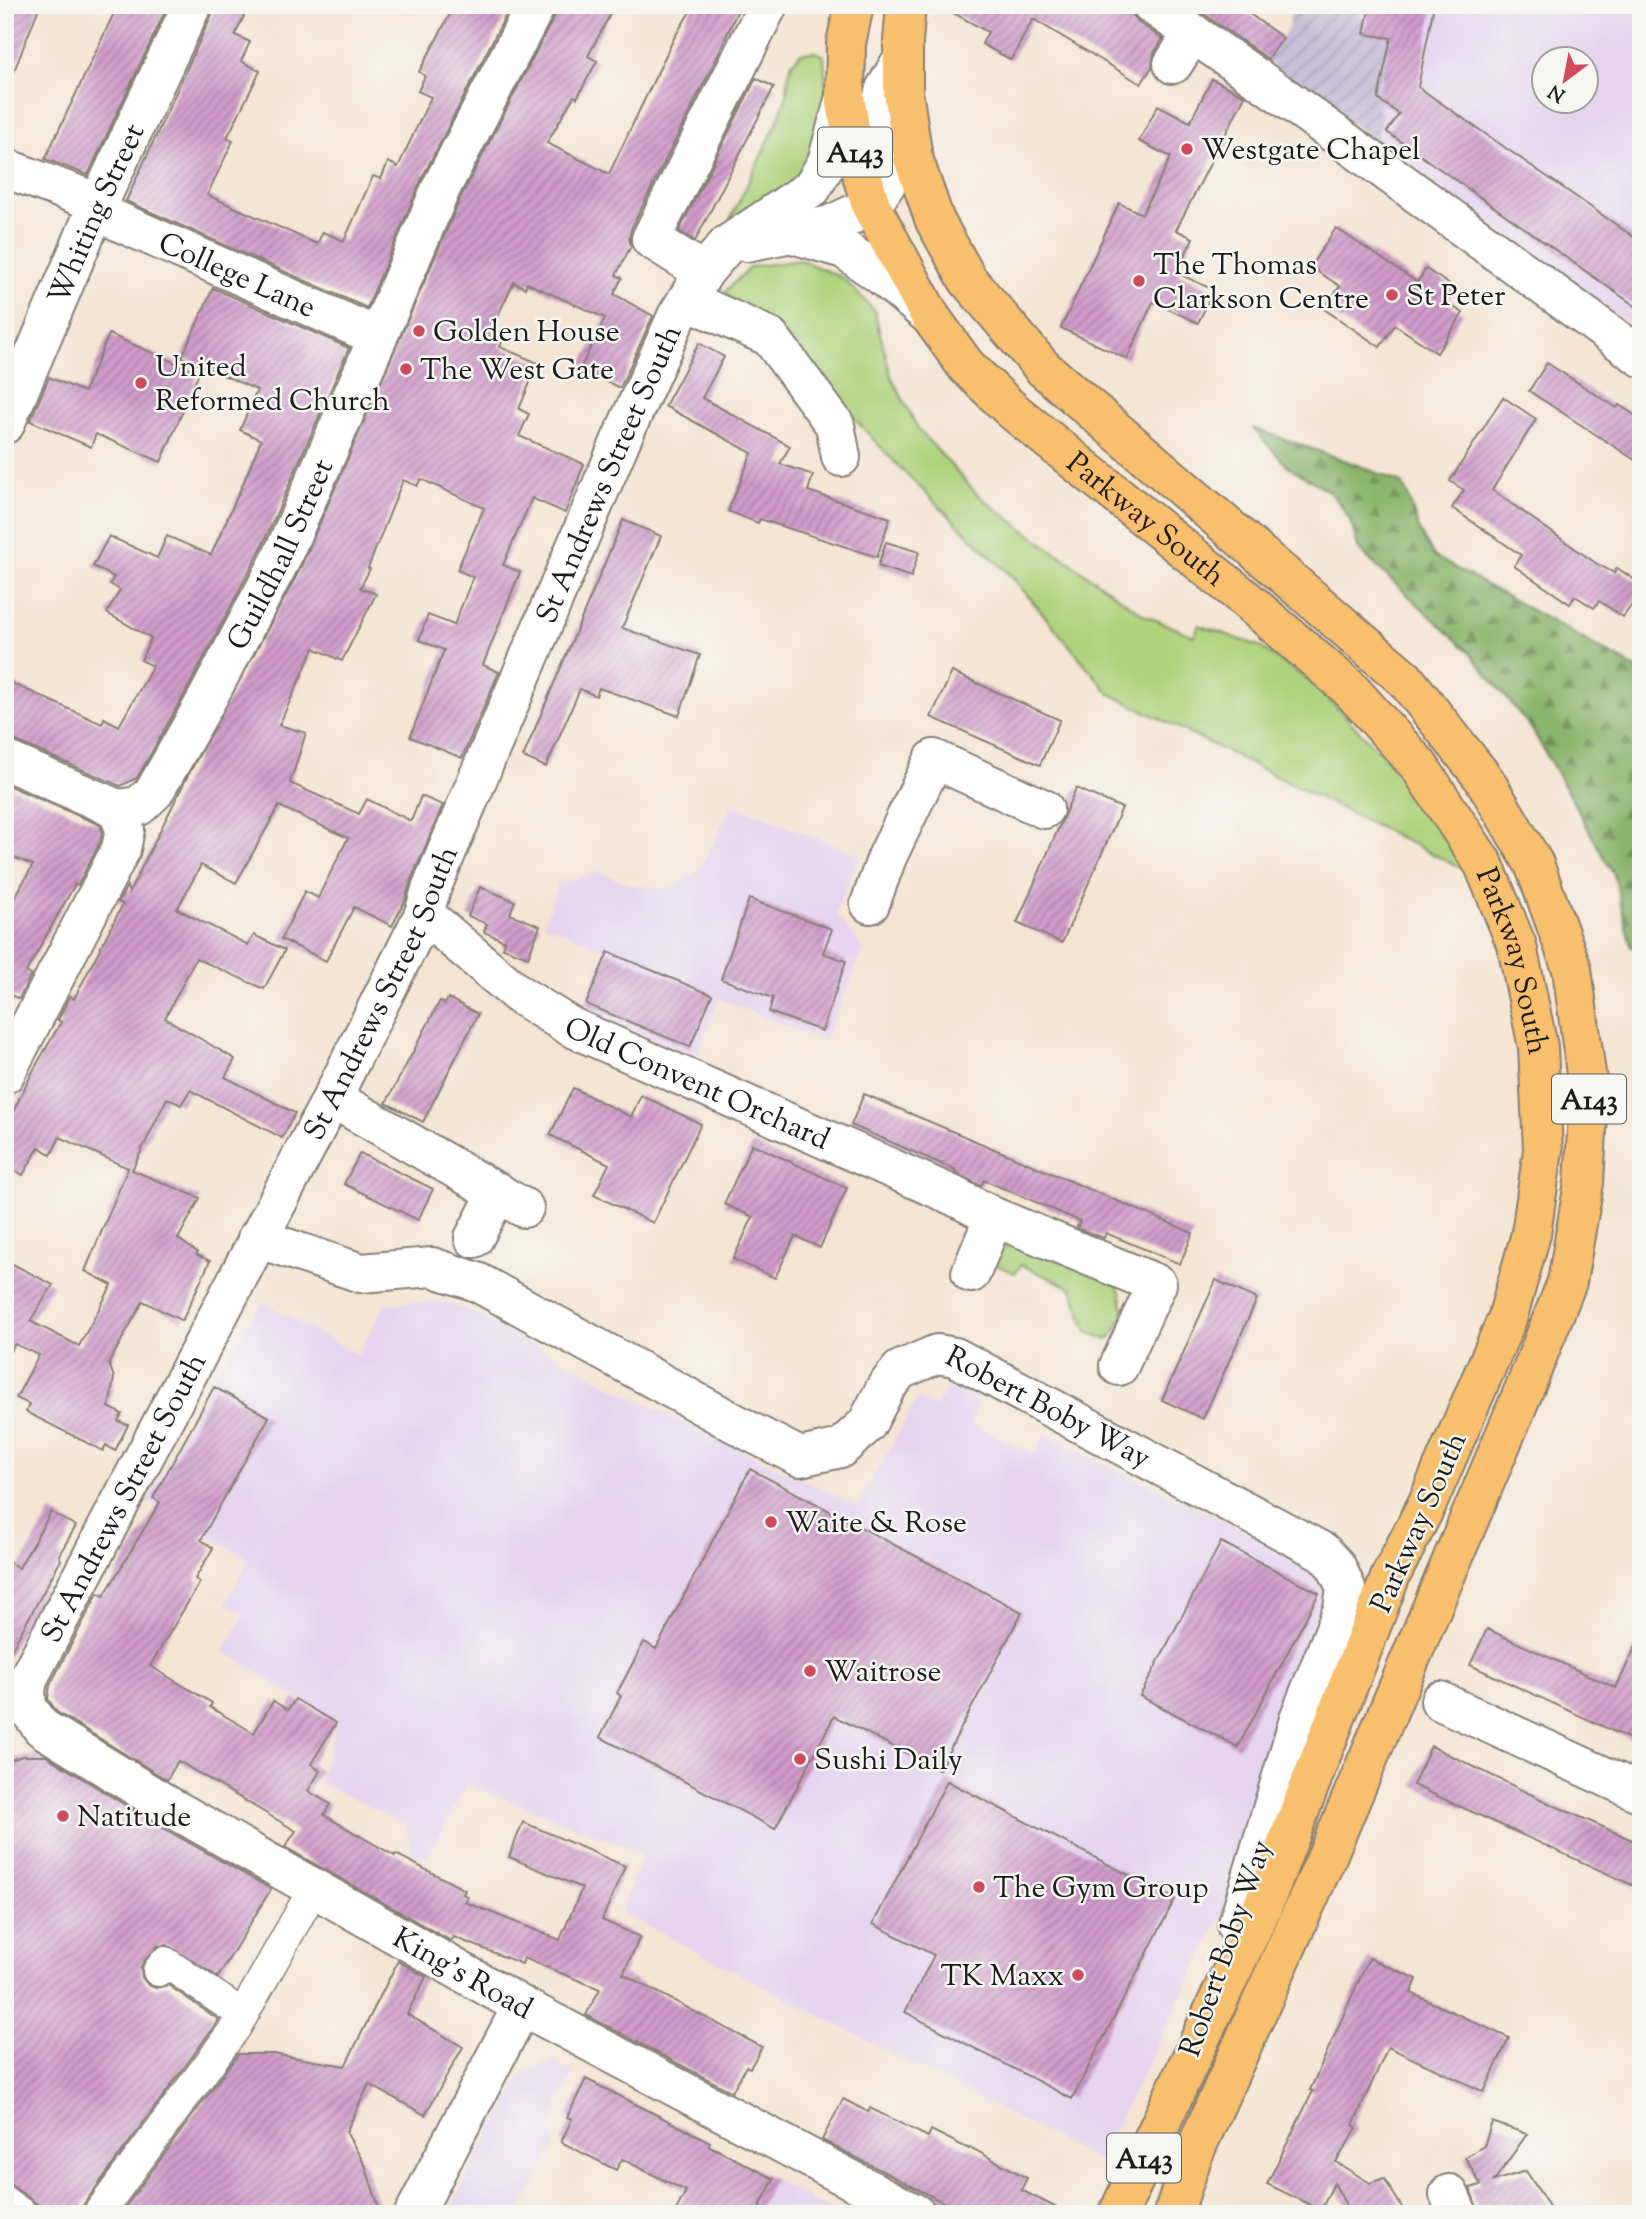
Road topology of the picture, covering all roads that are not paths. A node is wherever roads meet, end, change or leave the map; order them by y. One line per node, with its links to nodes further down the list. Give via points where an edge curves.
1 (192, 5): 11 (street, Whiting Street)
2 (536, 5): 15 (street, Guildhall Street, via 440,188)
3 (768, 5): 13 (street, via 651,239)
4 (854, 5): 8 (main road, Parkway South / A143, via 846,44)
5 (906, 5): 7 (main road, Parkway South / A143)
6 (1152, 5): 16 (street, via 1183,49 1283,96)
7 (902, 58): 10 (street, via 881,101 892,167); 45 (main road, Parkway South / A143, via 913,158 935,221 968,280 1043,368 1405,679 1484,779 1534,864 1572,969 1589,1096 1584,1183 1567,1282 1331,1848 1193,2155)
8 (845, 97): 10 (main road, Parkway South / A143); 13 (street, via 827,162 811,188)
9 (5, 167): 11 (street, College Lane)
10 (871, 206): 12 (street, via 830,225); 14 (main road, Parkway South / A143)
11 (97, 207): 15 (street, College Lane); 17 (street, Whiting Street)
12 (790, 233): 13 (street); 14 (street, via 844,249)
13 (706, 272): 18 (street, via 770,337 835,425); 23 (street, St Andrews Street South, via 677,316 621,440)
14 (930, 316): 38 (main road, Parkway South / A143, via 966,366 1013,411 1350,689 1419,766 1484,865 1517,946 1538,1047 1543,1150 1531,1234 1507,1319 1428,1502 1391,1575 1264,1903)
15 (378, 337): 21 (street, Guildhall Street, via 280,561 207,699 154,792 139,806)
16 (1641, 356)
17 (5, 424)
18 (841, 457)
19 (5, 760): 21 (street)
20 (1044, 808): 22 (street, via 934,759)
21 (117, 809): 24 (street, via 125,830 121,849)
22 (870, 904)
23 (424, 914): 25 (street, St Andrews Street South); 26 (street, Old Convent Orchard, via 518,994 571,1027)
24 (5, 1074)
25 (332, 1098): 27 (street, St Andrews Street South); 28 (street, via 511,1200)
26 (994, 1217): 29 (street); 30 (street, Old Convent Orchard, via 1157,1284)
27 (257, 1238): 32 (street, St Andrews Street South, via 29,1676); 38 (street, Robert Boby Way, via 362,1273 432,1267 477,1282 800,1457 841,1448 867,1424 900,1370 937,1354 955,1357 1323,1552 1346,1588 1343,1609 1300,1716 1244,1908)
28 (474, 1238)
29 (971, 1273)
30 (1119, 1366)
31 (1440, 1701): 33 (street)
32 (16, 1715): 34 (street, King's Road)
33 (1641, 1793)
34 (314, 1888): 36 (street, King's Road); 37 (street)
35 (158, 1971): 37 (street, via 165,1962)
36 (523, 2006): 42 (street); 43 (street, King's Road)
37 (243, 2015): 41 (street)
38 (1169, 2103): 44 (main road, Parkway South / A143)
39 (5, 2202): 40 (street)
40 (22, 2214)
41 (98, 2214)
42 (414, 2214)
43 (916, 2214)
44 (1118, 2214)
45 (1173, 2214)

